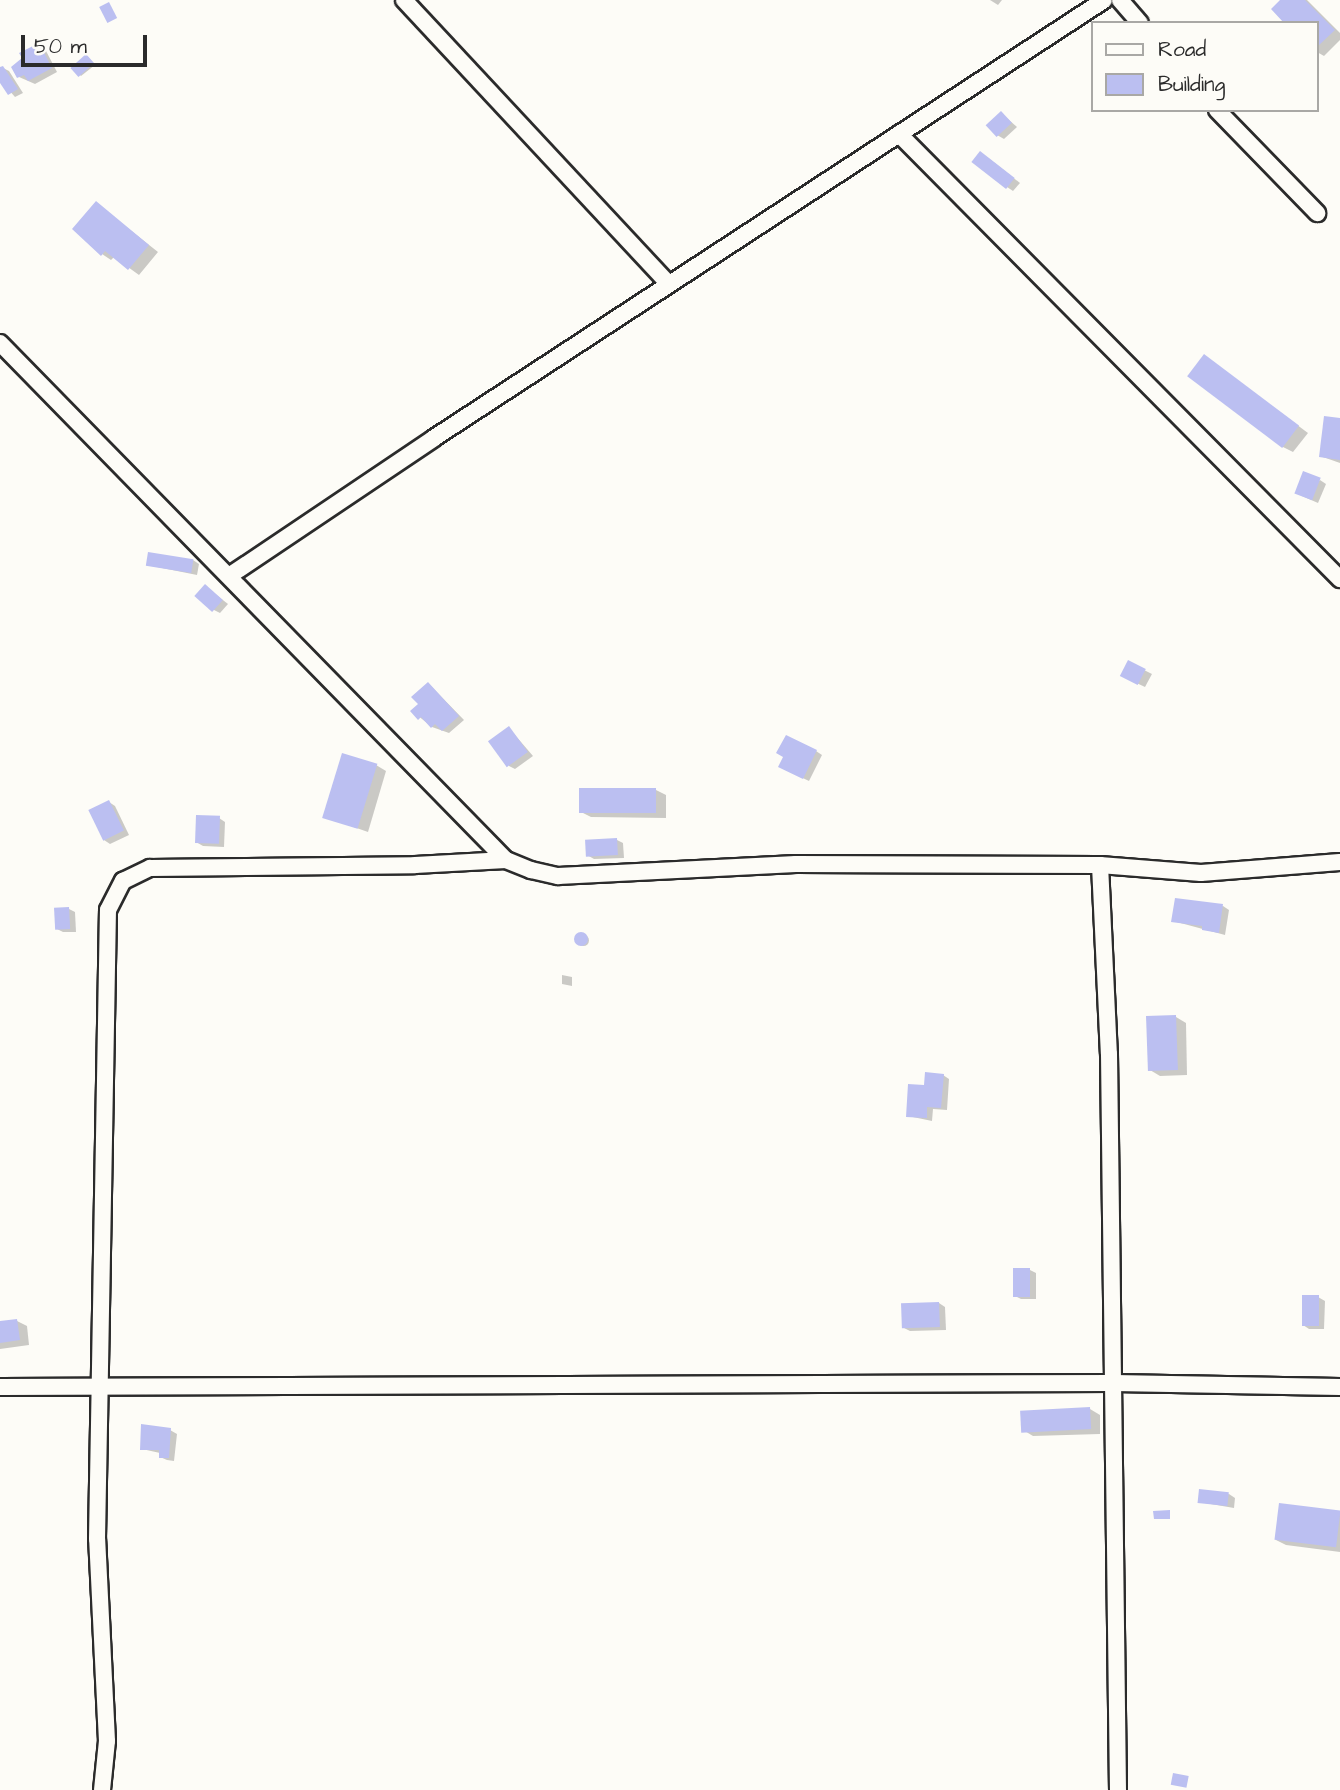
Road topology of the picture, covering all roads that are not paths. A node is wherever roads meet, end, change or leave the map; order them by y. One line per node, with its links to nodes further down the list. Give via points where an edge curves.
1 (404, 0): 8 (street)
2 (1104, 0): 6 (street)
3 (1120, 0): 4 (street)
4 (1138, 21)
5 (1219, 112): 7 (street)
6 (899, 134): 8 (street); 11 (street)
7 (1317, 213)
8 (669, 284): 10 (street)
9 (0, 343): 10 (street)
10 (229, 576): 12 (street)
11 (1340, 579)
12 (506, 860): 14 (street, via 558,876 796,864); 16 (street, via 150,869 123,881 108,910)
13 (1340, 862): 14 (street, via 1200,873)
14 (1100, 865): 15 (street, via 1109,1054)
15 (1114, 1383): 16 (street); 18 (street); 20 (street)
16 (102, 1386): 17 (street); 19 (street, via 97,1539 107,1741)
17 (0, 1387)
18 (1340, 1387)
19 (102, 1790)
20 (1118, 1790)

